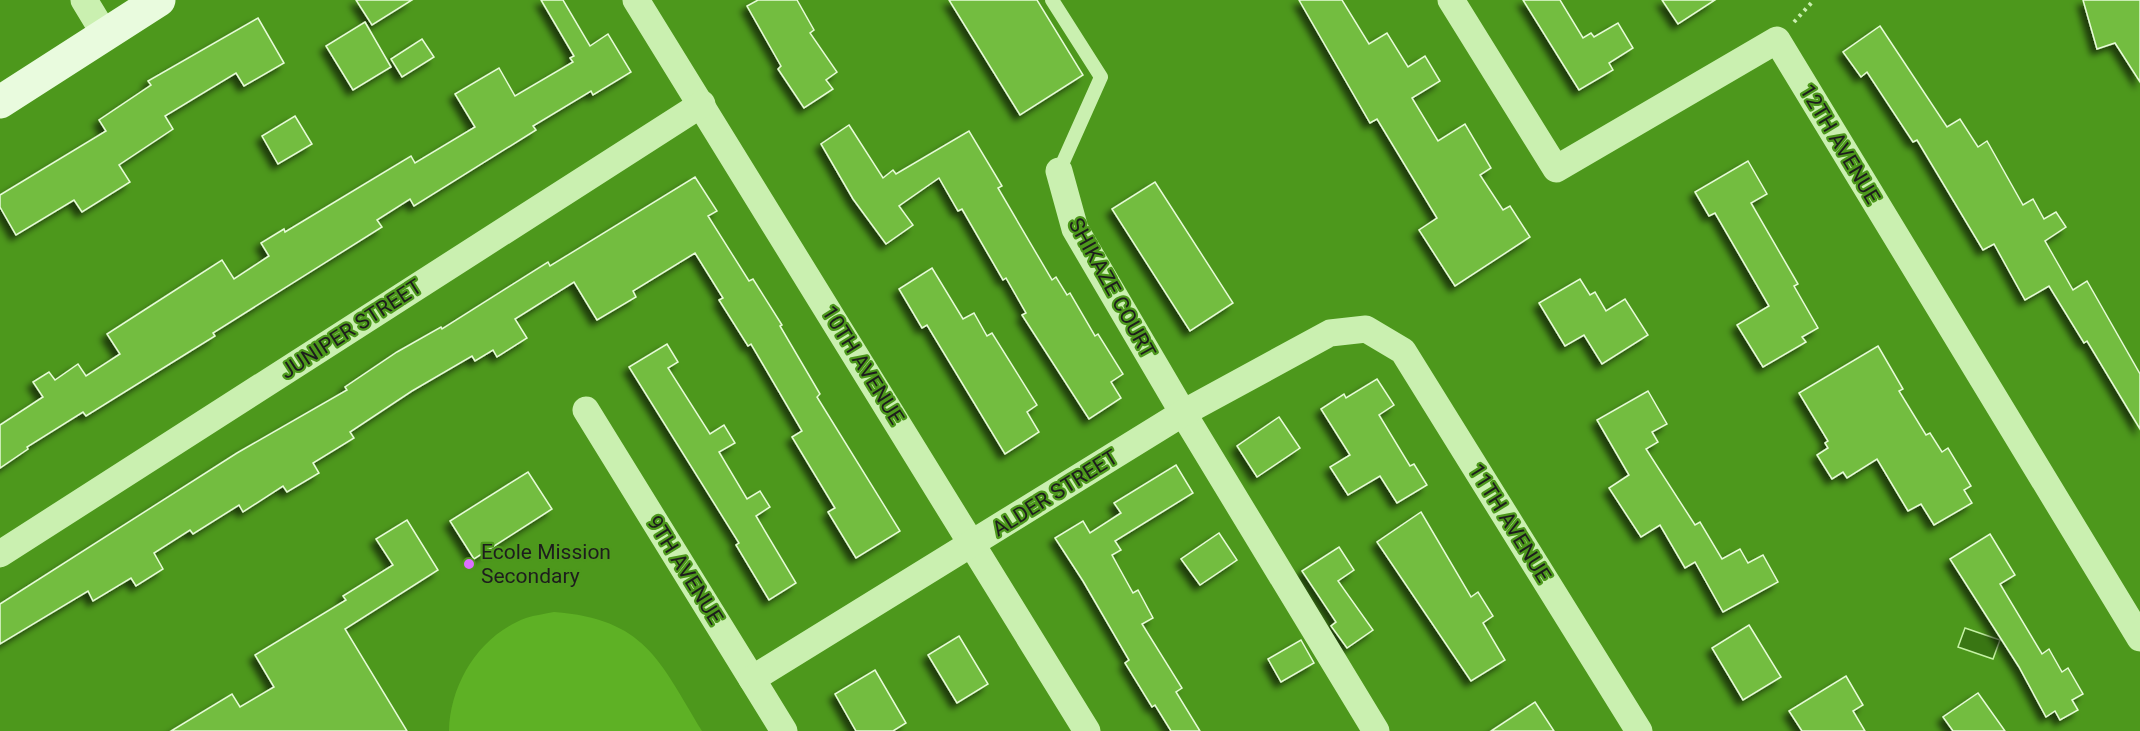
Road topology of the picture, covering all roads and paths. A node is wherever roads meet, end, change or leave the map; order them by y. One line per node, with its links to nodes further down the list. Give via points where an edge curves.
1 (84, 0): 6 (street)
2 (159, 0): 6 (main road)
3 (636, 0): 9 (street, 10TH AVENUE)
4 (1052, 0): 10 (lane, SHIKAZE COURT, via 1101,77)
5 (1451, 0): 16 (street, 12TH AVENUE, via 1556,169 1777,40)
6 (104, 33): 7 (main road); 8 (main road)
7 (0, 89)
8 (0, 102)
9 (702, 104): 14 (street, 10TH AVENUE); 15 (street, JUNIPER STREET)
10 (1059, 171): 13 (street, SHIKAZE COURT, via 1075,229)
11 (1366, 329): 13 (street, ALDER STREET, via 1330,333); 21 (street, 11TH AVENUE, via 1403,351)
12 (586, 410): 17 (street, 9TH AVENUE)
13 (1183, 413): 14 (street, ALDER STREET); 20 (street, SHIKAZE COURT)
14 (974, 544): 17 (street, ALDER STREET); 19 (street, 10TH AVENUE)
15 (0, 554)
16 (2140, 638)
17 (752, 679): 18 (street, 9TH AVENUE)
18 (784, 731)
19 (1087, 731)
20 (1376, 731)
21 (1639, 731)

